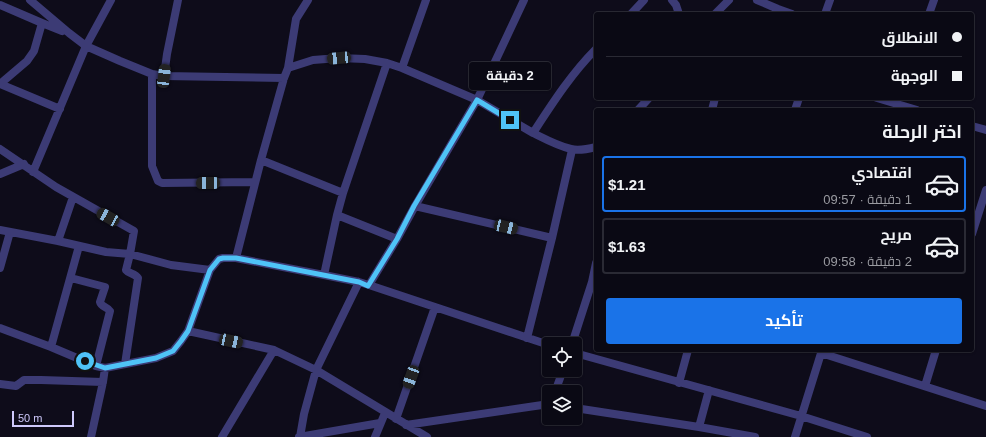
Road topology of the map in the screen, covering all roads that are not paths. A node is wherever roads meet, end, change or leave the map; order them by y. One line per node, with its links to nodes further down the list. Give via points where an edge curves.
1 (31, 0): 21 (street)
2 (111, 0): 22 (street)
3 (178, 0): 28 (street, via 166,54)
4 (308, 0): 25 (street, via 296,19)
5 (426, 0): 26 (street)
6 (524, 0): 31 (street)
7 (644, 0): 14 (street)
8 (672, 0): 15 (street)
9 (729, 0): 16 (street)
10 (757, 0): 17 (street)
11 (830, 0): 18 (street)
12 (934, 0): 19 (street)
13 (0, 5): 20 (street)
14 (633, 12)
15 (678, 12)
16 (717, 12)
17 (786, 12)
18 (826, 12)
19 (931, 12)
20 (42, 23): 21 (street); 30 (street, via 34,51)
21 (69, 33): 22 (street)
22 (86, 46): 27 (street); 37 (street)
23 (594, 51): 40 (street)
24 (388, 62): 25 (street, via 339,58 313,60); 26 (street); 50 (street)
25 (288, 68): 29 (street)
26 (402, 68): 31 (street)
27 (152, 74): 28 (street); 48 (street, via 152,166 158,180 162,183)
28 (164, 76): 29 (street)
29 (284, 78): 44 (street)
30 (0, 84): 37 (street)
31 (477, 100): 40 (street); 52 (street)
32 (647, 100): 35 (street)
33 (885, 100): 34 (street)
34 (900, 104): 36 (street)
35 (640, 108)
36 (911, 108)
37 (60, 109): 46 (street)
38 (974, 127): 39 (street)
39 (986, 130)
40 (532, 133): 43 (street)
41 (594, 148): 43 (street)
42 (0, 149): 45 (street)
43 (572, 150): 57 (street)
44 (261, 160): 48 (street); 50 (street)
45 (24, 164): 46 (street); 47 (street)
46 (33, 172): 51 (street)
47 (0, 174)
48 (255, 182): 62 (street)
49 (986, 190): 54 (street)
50 (343, 193): 53 (street)
51 (73, 197): 59 (street); 61 (street, via 134,231)
52 (414, 206): 57 (street); 58 (street)
53 (337, 215): 58 (street); 65 (street)
54 (974, 228)
55 (0, 230): 56 (street)
56 (10, 232): 59 (street); 63 (street)
57 (552, 238): 74 (street)
58 (397, 239): 69 (street)
59 (58, 241): 60 (street)
60 (79, 246): 61 (street); 66 (street)
61 (130, 254): 64 (street, via 171,265); 83 (street, via 126,271 138,278)
62 (236, 258): 64 (street, via 219,259); 65 (street)
63 (0, 268)
64 (210, 270): 72 (street)
65 (324, 275): 67 (street)
66 (71, 278): 76 (street); 84 (street, via 105,287 100,302 110,311)
67 (359, 282): 69 (street); 86 (street)
68 (594, 282): 73 (street)
69 (368, 286): 70 (street)
70 (435, 307): 74 (street); 97 (street)
71 (0, 328): 76 (street)
72 (188, 331): 77 (street); 83 (street, via 173,351 156,358)
73 (574, 337)
74 (527, 338): 75 (street)
75 (542, 343)
76 (51, 347): 84 (street)
77 (274, 350): 86 (street); 102 (street)
78 (687, 352): 88 (street)
79 (822, 352): 96 (street)
80 (825, 352): 90 (street)
81 (935, 352): 90 (street)
82 (582, 355): 88 (street)
83 (126, 364): 85 (street)
84 (96, 366): 85 (street)
85 (105, 368): 87 (street)
86 (316, 370): 95 (street); 103 (street)
87 (103, 382): 89 (street, via 24,380 16,386); 101 (street)
88 (679, 383): 91 (street)
89 (0, 384)
90 (925, 386): 93 (street)
91 (710, 390): 96 (street); 100 (street)
92 (542, 405): 99 (street)
93 (986, 406)
94 (582, 409): 100 (street)
95 (385, 413): 97 (street); 98 (street)
96 (801, 416): 107 (street); 108 (street)
97 (396, 419): 99 (street)
98 (380, 423): 103 (street); 104 (street)
99 (406, 425): 105 (street)
100 (699, 427): 106 (street)
101 (91, 437)
102 (222, 437)
103 (299, 437)
104 (375, 437)
105 (427, 437)
106 (755, 437)
107 (795, 437)
108 (867, 437)

